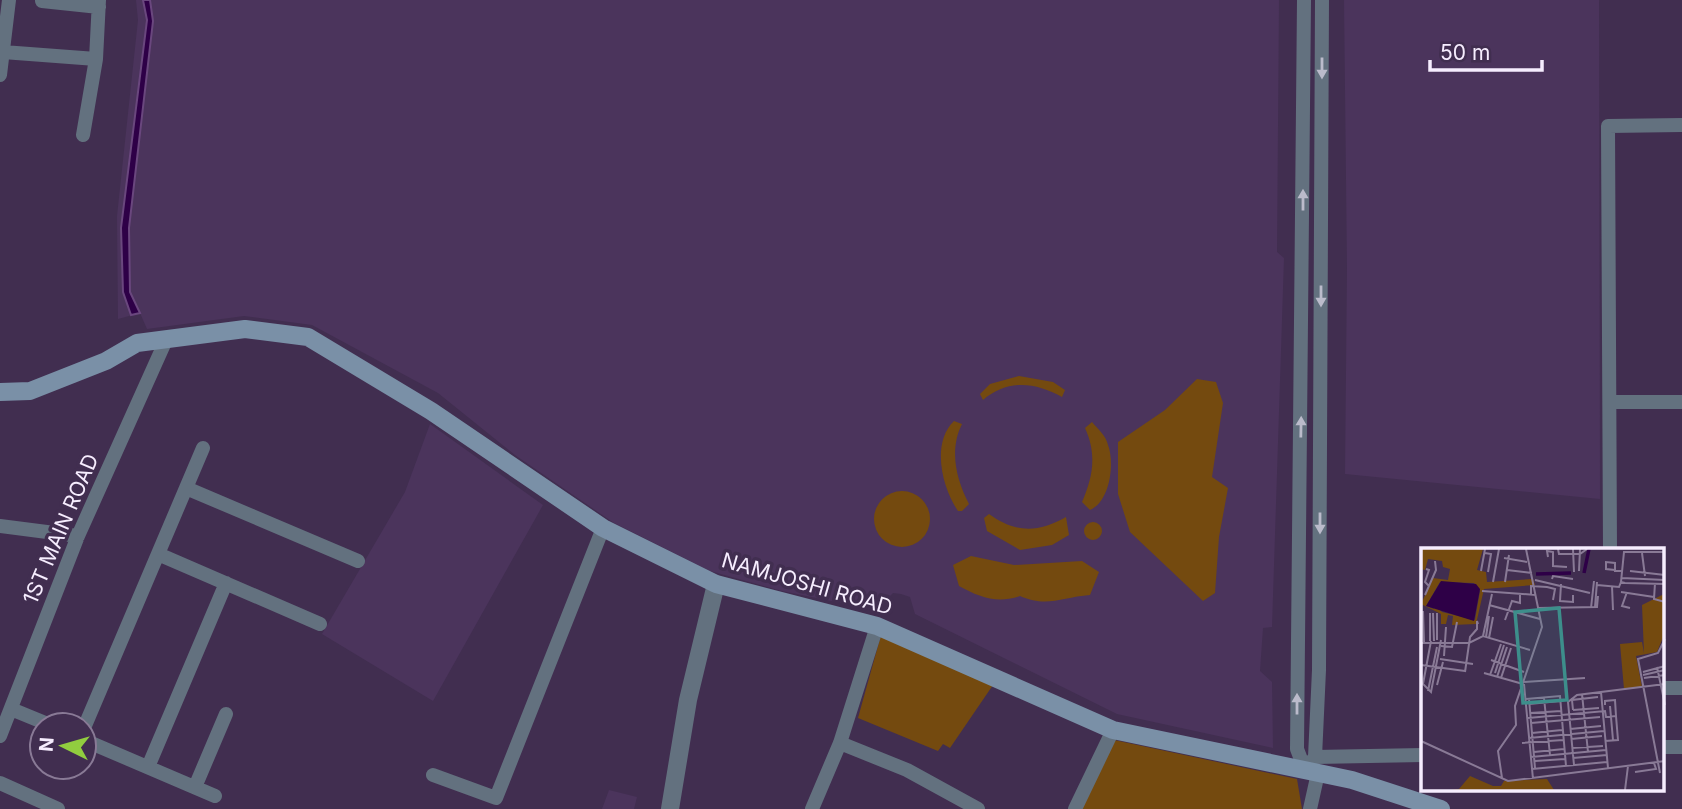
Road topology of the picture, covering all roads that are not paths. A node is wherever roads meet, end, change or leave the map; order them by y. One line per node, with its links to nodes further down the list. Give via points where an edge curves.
1 (9, 0): 6 (street)
2 (1304, 0): 41 (street, one-way to 2, via 1297,749)
3 (1322, 0): 41 (street, one-way to 41, via 1319,670)
4 (42, 1): 5 (street)
5 (99, 4): 7 (street)
6 (3, 52): 7 (street); 8 (street)
7 (96, 59): 10 (street)
8 (0, 75)
9 (1682, 125): 13 (street, via 1608,125)
10 (83, 135)
11 (166, 340): 12 (main road, NAMJOSHI ROAD, via 137,342 106,361 30,391); 18 (main road, NAMJOSHI ROAD, via 245,329 308,337 431,411); 19 (street, 1ST MAIN ROAD)
12 (0, 393)
13 (1610, 402): 14 (street); 20 (street)
14 (1682, 402)
15 (203, 448): 16 (street)
16 (186, 488): 21 (street); 22 (street)
17 (0, 526): 19 (street)
18 (603, 527): 24 (main road, NAMJOSHI ROAD); 42 (street, via 496,798)
19 (78, 536): 29 (street, 1ST MAIN ROAD)
20 (1611, 548)
21 (158, 554): 23 (street); 30 (street)
22 (358, 561)
23 (226, 583): 25 (street); 40 (street)
24 (716, 584): 26 (main road, NAMJOSHI ROAD); 48 (street, via 688,701)
25 (320, 624)
26 (877, 626): 33 (main road, NAMJOSHI ROAD); 35 (street)
27 (1664, 688): 28 (street)
28 (1682, 688)
29 (11, 709): 32 (street); 34 (street, 1ST MAIN ROAD)
30 (91, 711)
31 (226, 713): 44 (street)
32 (28, 716)
33 (1113, 730): 41 (main road, NAMJOSHI ROAD); 50 (street)
34 (0, 736)
35 (840, 743): 46 (street); 49 (street, via 907,770)
36 (98, 746): 40 (street)
37 (1664, 747): 38 (street)
38 (1682, 747)
39 (1421, 755): 41 (street)
40 (148, 767): 44 (street)
41 (1313, 767): 51 (street); 52 (main road, NAMJOSHI ROAD)
42 (433, 775)
43 (0, 783): 47 (street)
44 (195, 787): 45 (street)
45 (215, 796)
46 (816, 808)
47 (58, 809)
48 (670, 809)
49 (978, 809)
50 (1075, 809)
51 (1310, 809)
52 (1441, 809)

